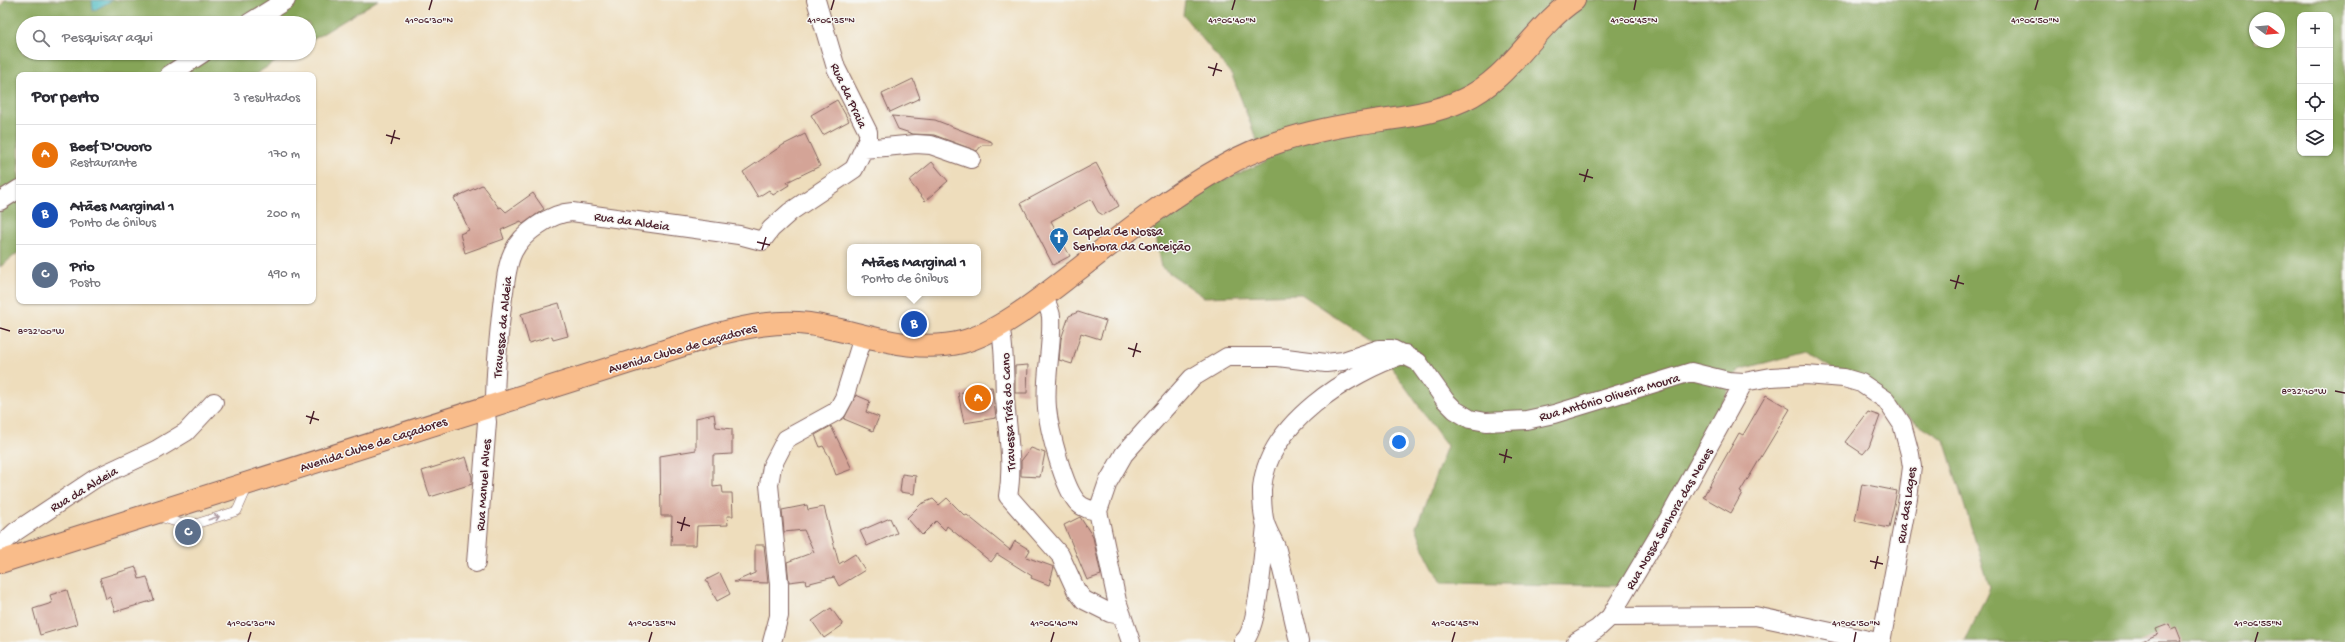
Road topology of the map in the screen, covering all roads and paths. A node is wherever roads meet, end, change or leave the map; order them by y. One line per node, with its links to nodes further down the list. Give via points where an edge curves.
1 (286, 0): 4 (street)
2 (816, 0): 7 (street, Rua da Praia, via 836,68 868,132)
3 (1574, 0): 13 (main road, Avenida Clube de Caçadores, via 1553,18 1511,65 1466,99 1419,115 1313,132 1228,163 1182,191)
4 (260, 16)
5 (192, 60): 6 (street)
6 (174, 72)
7 (864, 149): 8 (street, via 931,145); 11 (street, Rua da Praia, via 854,169 790,212)
8 (971, 159)
9 (16, 191): 10 (street)
10 (0, 201)
11 (762, 240): 12 (street, Rua da Aldeia, via 561,212 539,225)
12 (514, 250): 19 (street, Travessa da Aldeia, via 508,264)
13 (1044, 296): 14 (main road, Avenida Clube de Caçadores); 20 (street, via 1051,315 1047,408 1051,431 1073,496 1083,507)
14 (1000, 325): 15 (main road, Avenida Clube de Caçadores, via 978,337 959,343 939,345 914,345); 25 (street, Travessa Trás do Cano, via 1004,344 1011,464 1008,496 1060,555 1076,590 1084,600 1110,613)
15 (863, 337): 19 (main road, Avenida Clube de Caçadores, via 811,324 791,322 753,325); 28 (street, via 844,398 837,411 786,439 772,466 769,485 779,584 779,616)
16 (1405, 354): 17 (street, Rua António Oliveira Moura, via 1418,362 1455,410 1470,418 1486,422 1526,420 1554,414 1691,372); 20 (street, Rua António Oliveira Moura, via 1392,349 1379,349 1343,361 1326,363 1278,357 1227,357 1192,378 1124,454 1108,482); 21 (street, via 1382,362 1333,391 1294,423 1272,453 1265,474 1262,490)
17 (1744, 382): 26 (street, Rua Nossa Senhora das Neves, via 1669,518); 32 (street, Rua das Lages, via 1806,375 1844,378 1874,390 1897,414 1907,439 1912,467 1896,564)
18 (214, 402): 22 (street, Rua da Aldeia, via 186,432 156,450 96,478 15,532 2,544)
19 (490, 406): 23 (main road, Avenida Clube de Caçadores); 24 (street, Rua Manuel Alves)
20 (1098, 510): 25 (street)
21 (1266, 526): 27 (street, via 1254,618); 30 (street, via 1276,548)
22 (0, 555)
23 (0, 562)
24 (476, 563)
25 (1122, 615): 29 (street)
26 (1610, 617): 31 (street, Rua Nossa Senhora das Neves); 32 (street, via 1755,616)
27 (1248, 640)
28 (772, 642)
29 (1131, 642)
30 (1299, 642)
31 (1576, 642)
32 (1879, 642)

